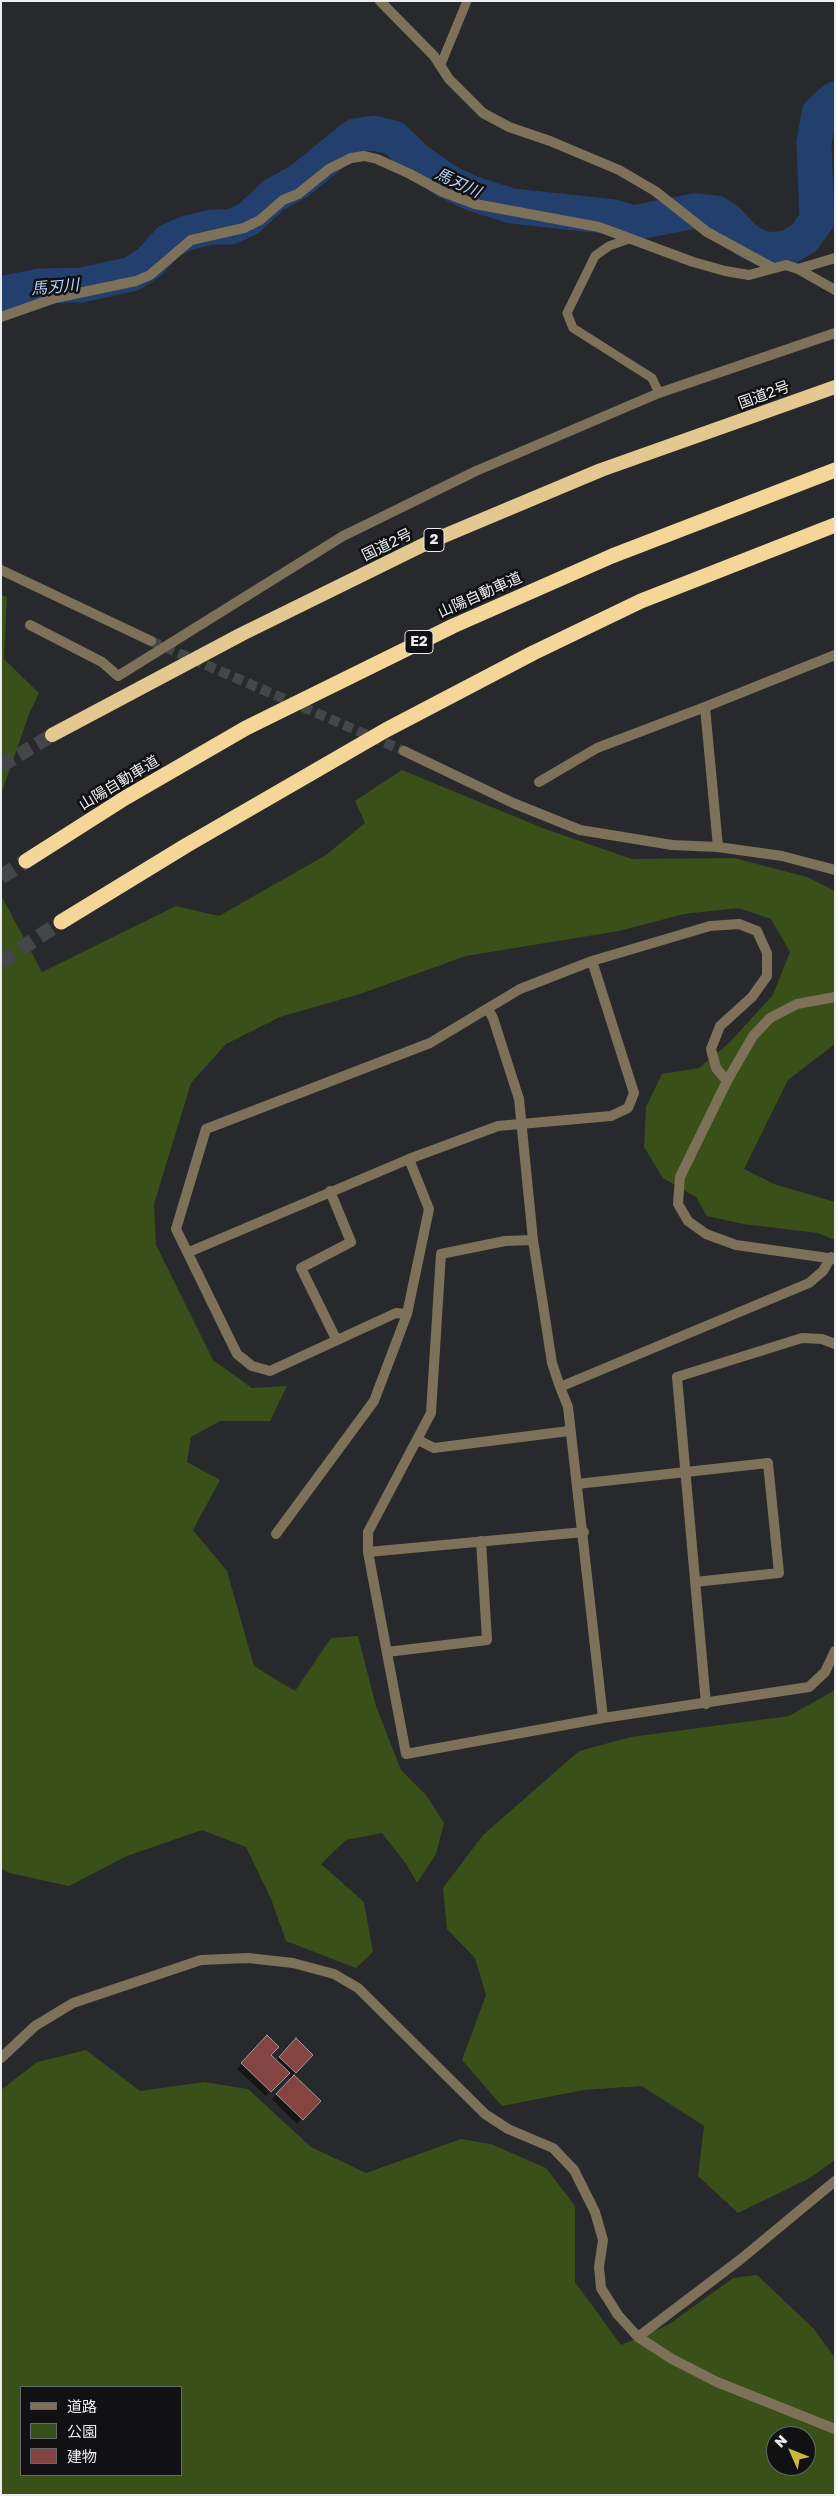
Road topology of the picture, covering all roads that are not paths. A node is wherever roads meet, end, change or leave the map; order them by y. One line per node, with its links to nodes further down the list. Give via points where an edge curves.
1 (380, 1): 3 (street)
2 (467, 1): 3 (lane)
3 (441, 64): 6 (street, via 449,79 483,113 509,127 550,140 619,170 655,191 707,232)
4 (629, 239): 6 (street, via 725,271 749,274); 9 (street, via 599,227 475,204 364,156 351,158 329,170 244,228 191,240 143,278 55,298); 12 (lane, via 609,246 595,256 567,314 573,328 652,378)
5 (835, 258): 7 (street)
6 (773, 268): 7 (street, via 786,265)
7 (798, 269): 8 (street)
8 (835, 290)
9 (1, 317)
10 (835, 333): 12 (street)
11 (835, 387): 20 (highway, 国道2号 / 2, via 601,470 427,543 234,639)
12 (659, 393): 16 (street, via 476,471 343,536 118,676 102,662)
13 (835, 470): 24 (highway, 山陽自動車道 / E2, via 612,556 452,626 246,728 125,798)
14 (835, 525): 26 (highway, via 641,601 533,653 377,735 187,844)
15 (1, 570): 17 (street)
16 (30, 625)
17 (151, 641)
18 (835, 656): 19 (street)
19 (706, 707): 22 (street, via 597,748); 23 (street)
20 (52, 735)
21 (404, 751): 23 (street, via 513,803 580,830 672,845)
22 (539, 782)
23 (718, 847): 25 (street, via 782,856)
24 (26, 861)
25 (835, 870)
26 (62, 922)
27 (592, 961): 29 (street, via 520,989); 30 (street, via 710,926 738,924 757,931 767,953 767,976 752,997 720,1026 711,1049 716,1068); 31 (street, via 634,1093 628,1108 612,1116)
28 (835, 997): 30 (street, via 797,1004 770,1018 752,1036)
29 (488, 1009): 31 (street, via 519,1099); 35 (street, via 430,1043 206,1129 176,1229)
30 (727, 1081): 36 (street, via 680,1177 678,1204 688,1221 706,1234 736,1245)
31 (520, 1125): 32 (street, via 498,1126); 34 (street)
32 (409, 1159): 33 (street); 37 (street, via 429,1209)
33 (330, 1191): 35 (street); 38 (street, via 351,1242 301,1268)
34 (534, 1240): 40 (street, via 552,1363); 42 (street, via 441,1254 431,1413)
35 (189, 1252): 38 (street, via 237,1354 252,1366 270,1371)
36 (833, 1258): 40 (street, via 809,1282)
37 (407, 1314): 38 (street, via 396,1313); 46 (street, via 374,1401)
38 (336, 1339)
39 (835, 1344): 43 (street, via 822,1339 802,1338 677,1378)
40 (560, 1387): 41 (street, via 568,1407)
41 (570, 1431): 42 (street, via 434,1448); 44 (street)
42 (418, 1440): 48 (street, via 368,1532)
43 (685, 1471): 44 (street); 49 (street); 49 (street, via 768,1463 779,1573)
44 (577, 1484): 45 (street)
45 (584, 1532): 47 (street); 53 (street)
46 (276, 1534)
47 (481, 1541): 48 (street); 51 (street, via 487,1640)
48 (368, 1552): 51 (street)
49 (695, 1582): 52 (street)
50 (835, 1651): 52 (street, via 825,1672 809,1687)
51 (387, 1652): 53 (street, via 406,1754)
52 (706, 1704): 53 (street)
53 (603, 1718)
54 (1, 2058): 56 (street, via 35,2026 74,2003 201,1960 248,1958 293,1963 334,1974 358,1988 485,2114 508,2129 553,2148 574,2170 595,2212 603,2240 598,2267 602,2288 618,2315)
55 (835, 2180): 56 (street, via 741,2259)
56 (638, 2338): 57 (street, via 717,2382)
57 (835, 2429)

